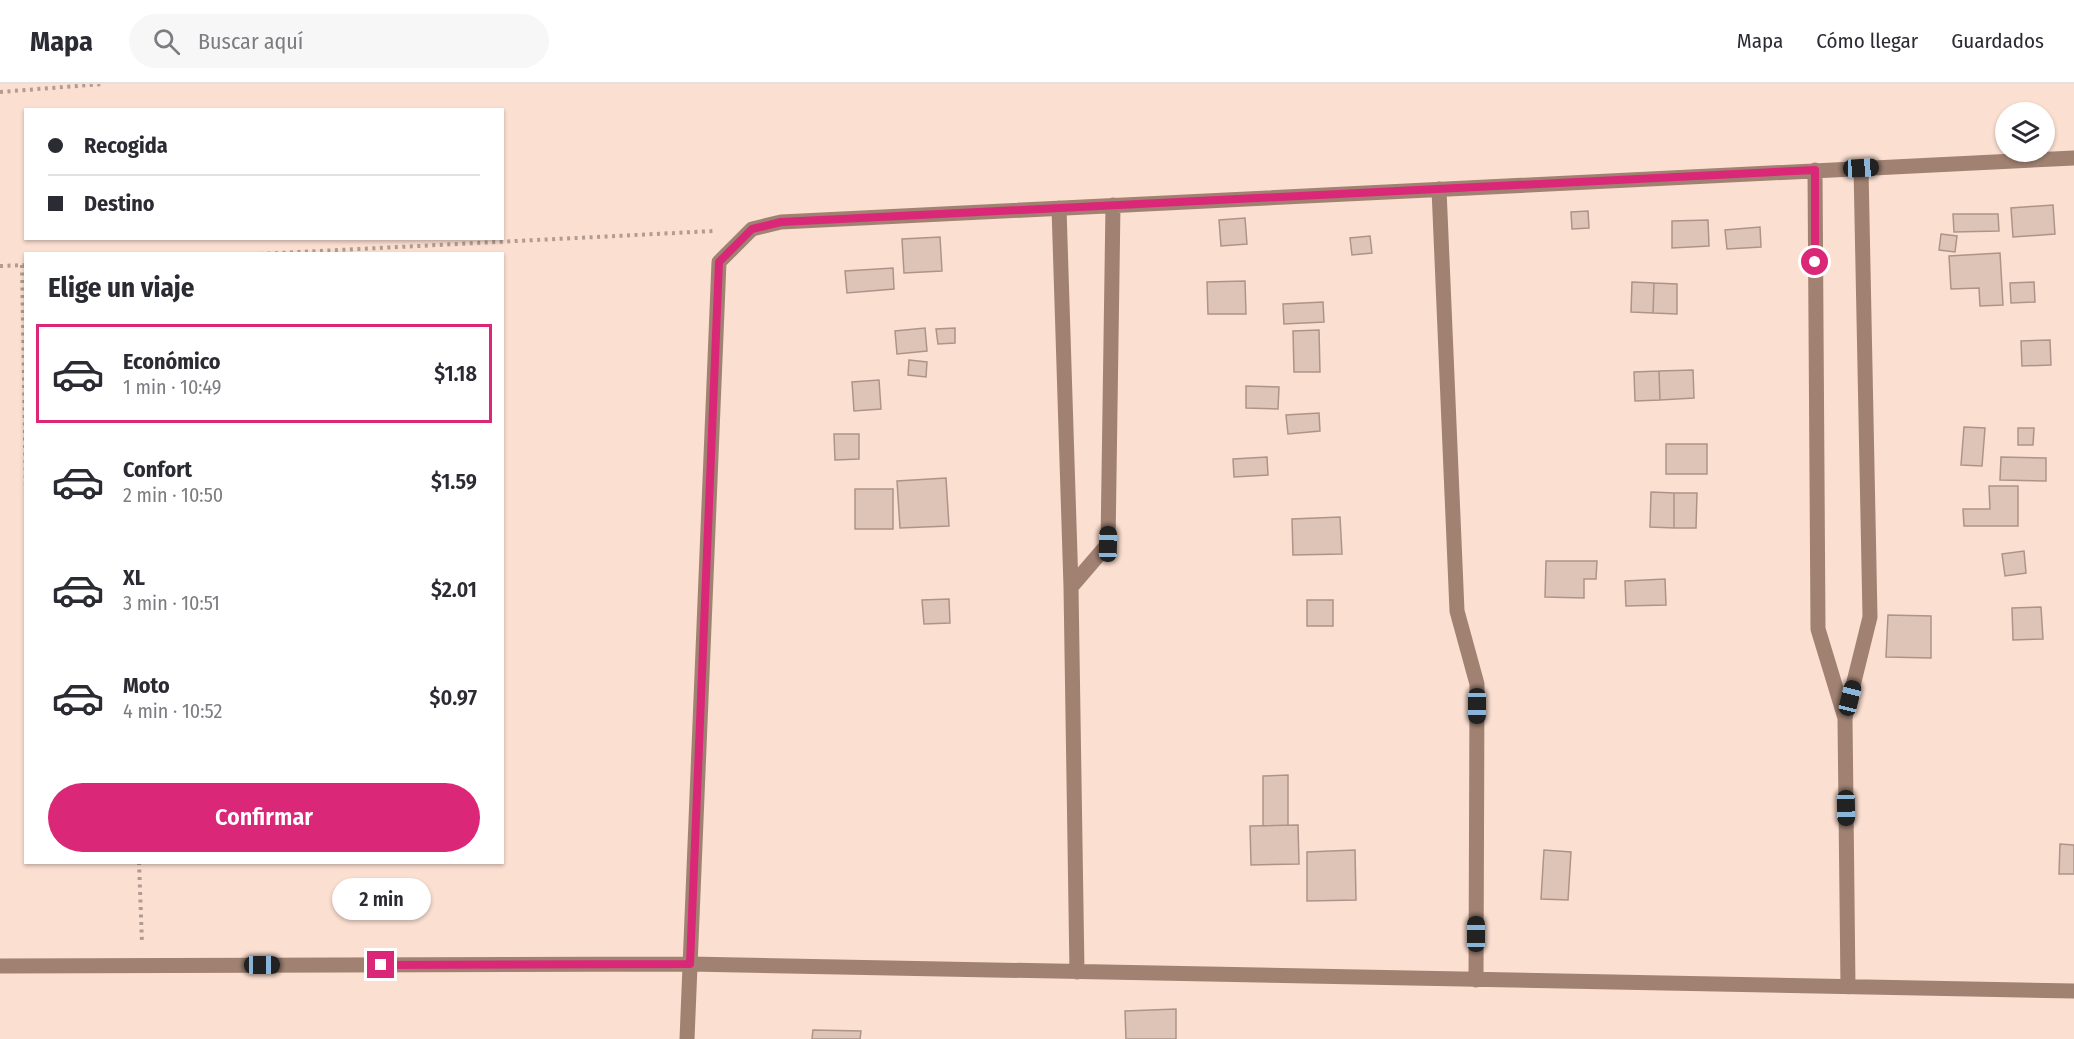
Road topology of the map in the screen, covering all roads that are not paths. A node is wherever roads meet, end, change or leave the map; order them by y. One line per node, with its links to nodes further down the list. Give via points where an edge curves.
1 (2074, 158): 2 (street)
2 (1861, 168): 3 (street); 8 (street, via 1870,617)
3 (1815, 170): 4 (street); 8 (street, via 1818,629)
4 (1439, 189): 5 (street); 12 (street, via 1457,611 1477,684)
5 (1113, 205): 6 (street); 7 (street, via 1108,544)
6 (1059, 208): 7 (street); 9 (street, via 781,222 752,229 719,262)
7 (1071, 587): 11 (street)
8 (1845, 718): 13 (street)
9 (690, 964): 10 (street); 11 (street); 15 (street)
10 (0, 966)
11 (1077, 972): 12 (street)
12 (1476, 980): 13 (street)
13 (1848, 987): 14 (street)
14 (2074, 992)
15 (687, 1039)

